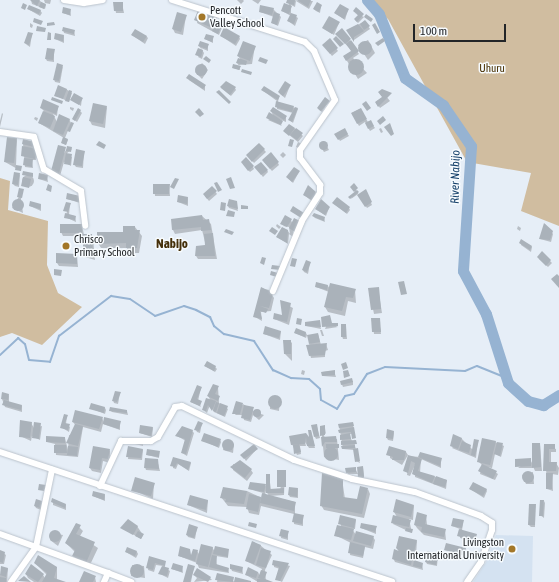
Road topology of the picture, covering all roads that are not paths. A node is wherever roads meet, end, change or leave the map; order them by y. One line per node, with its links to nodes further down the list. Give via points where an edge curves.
1 (64, 0): 2 (street, via 84,3)
2 (103, 0)
3 (172, 0): 6 (street, via 298,38 314,51 335,100 300,150 300,158 320,185 320,193 302,222)
4 (0, 132): 5 (street, via 34,137 44,169 81,191)
5 (85, 226)
6 (273, 291)
7 (0, 452): 8 (street)
8 (52, 470): 9 (street); 11 (street)
9 (100, 486): 16 (street); 17 (street, via 121,441 154,439 175,407 182,406 294,460 340,476 415,492 481,516 492,523 492,530 480,562)
10 (0, 534): 11 (street)
11 (36, 547): 12 (street); 13 (street)
12 (108, 573): 14 (street); 15 (street)
13 (11, 582)
14 (104, 582)
15 (131, 582)
16 (392, 582)
17 (467, 582)

